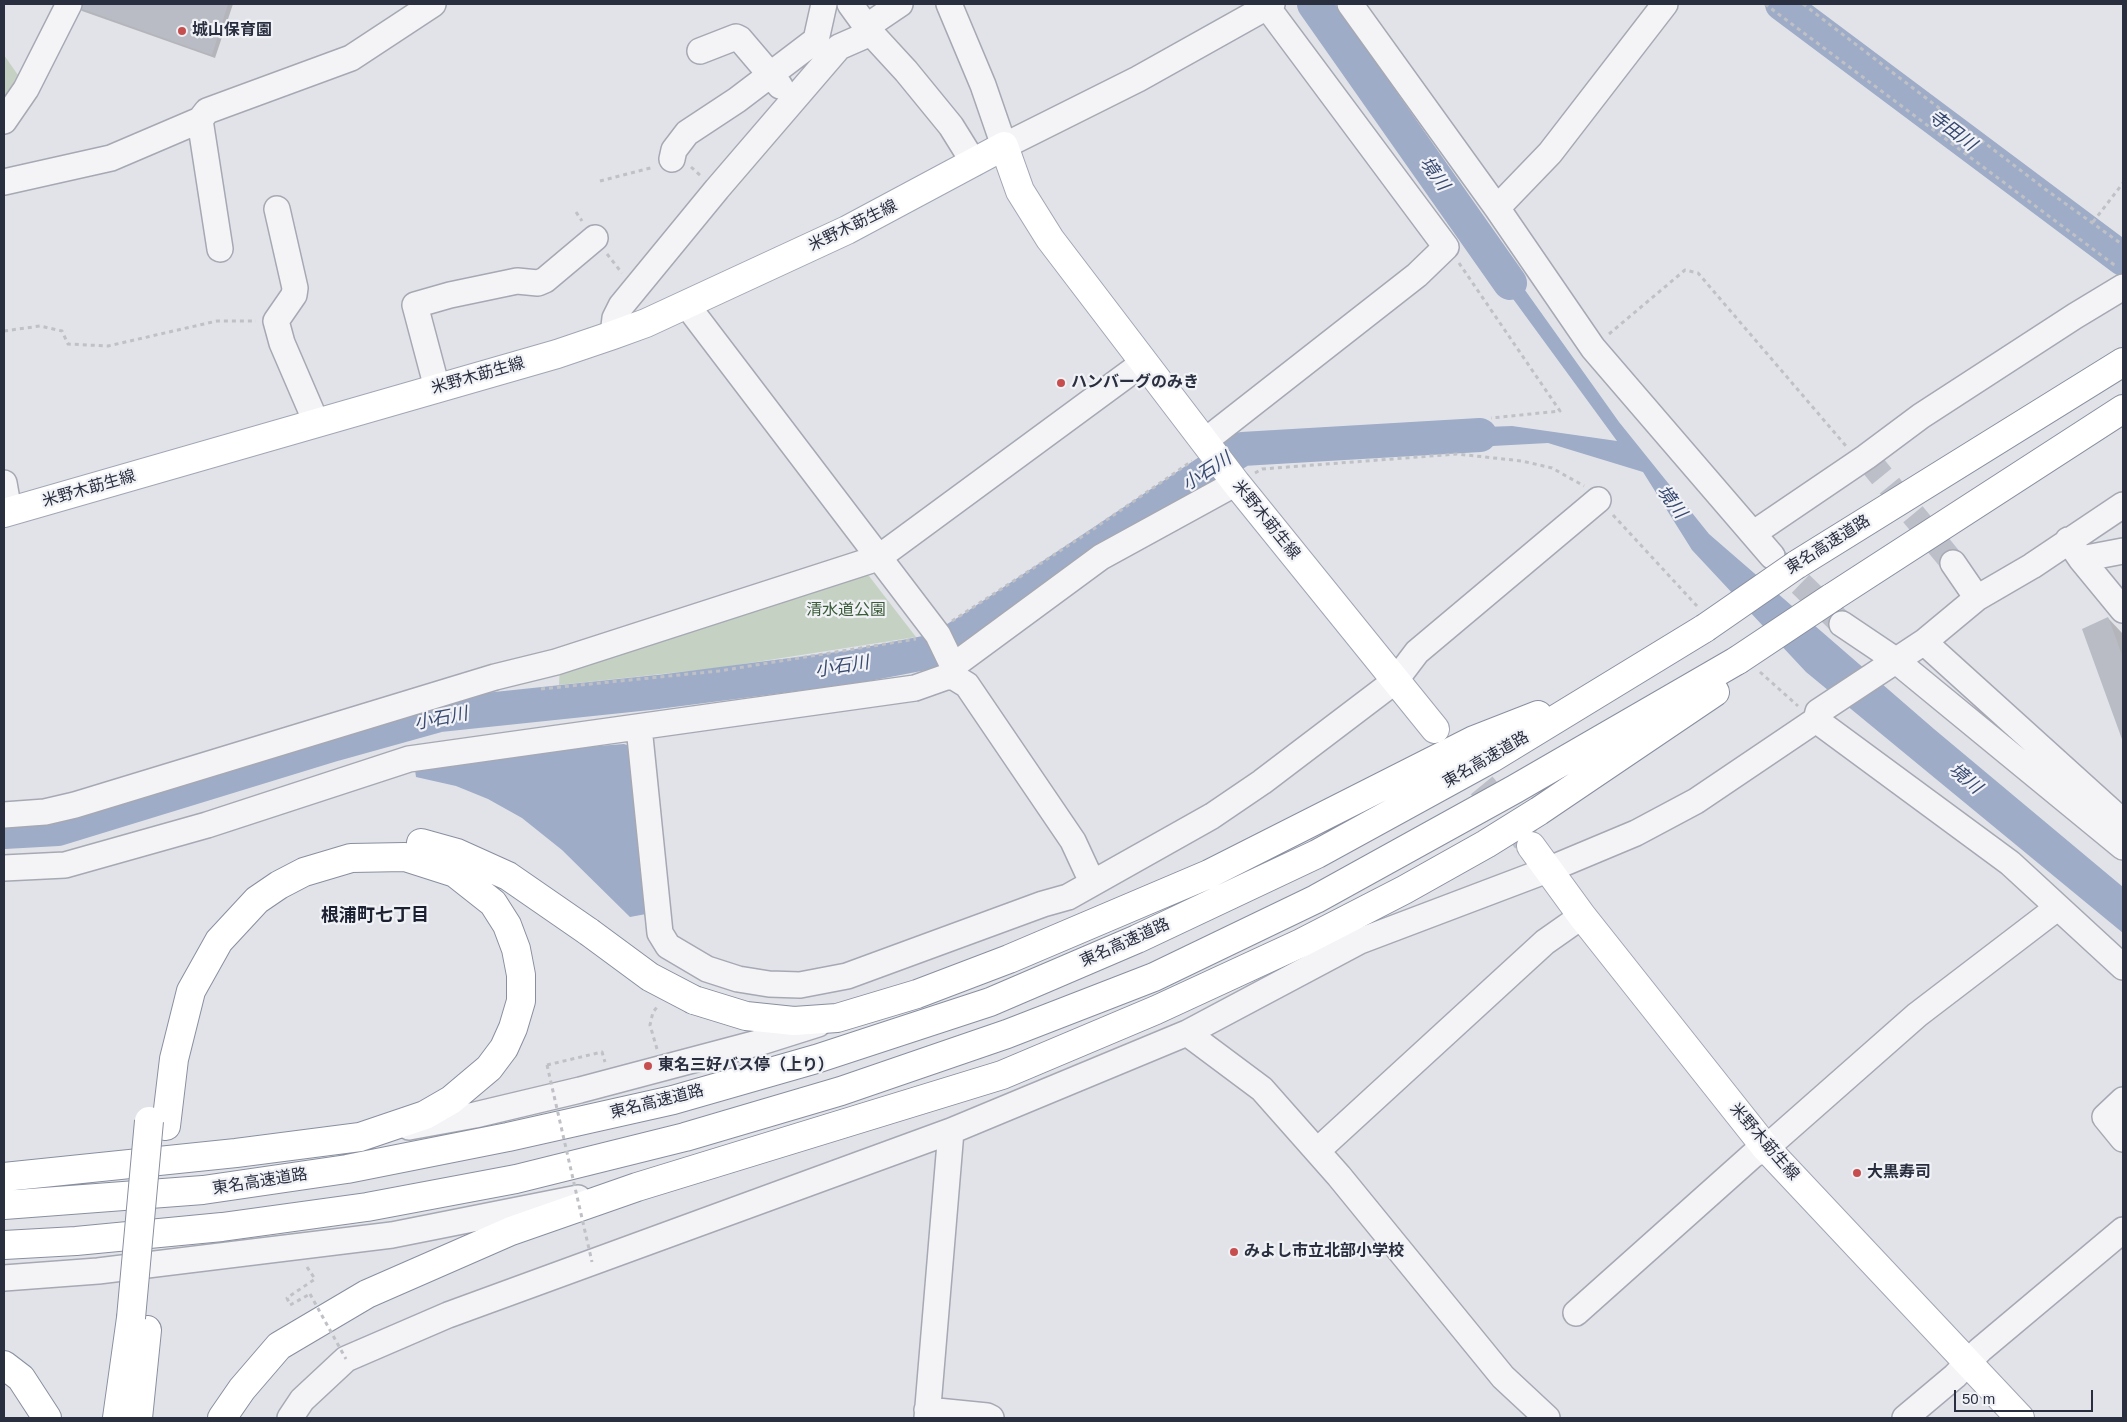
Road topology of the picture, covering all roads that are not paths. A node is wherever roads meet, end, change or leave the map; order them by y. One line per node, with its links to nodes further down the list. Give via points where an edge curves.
1 (69, 4): 15 (street, via 26,89)
2 (433, 4): 14 (street, via 351,58 206,111)
3 (824, 4): 12 (street, via 816,40)
4 (850, 4): 10 (street)
5 (900, 4): 10 (street)
6 (949, 4): 16 (street)
7 (1350, 4): 20 (street)
8 (1665, 4): 20 (street, via 1550,153)
9 (1268, 5): 16 (street, via 1138,79); 32 (street, via 1446,247 1417,275)
10 (869, 30): 13 (street, via 839,48); 18 (street, via 952,126)
11 (700, 51): 12 (street, via 736,37)
12 (769, 75): 13 (street); 17 (street, via 687,133)
13 (795, 99): 26 (street, via 621,306 615,318)
14 (200, 120): 19 (street, via 111,158); 23 (street)
15 (4, 121)
16 (1004, 146): 18 (main road, 米野木莇生線); 28 (main road, 米野木莇生線, via 1020,191 1050,239)
17 (672, 158)
18 (974, 163): 25 (main road, 米野木莇生線, via 847,230)
19 (4, 182)
20 (1496, 208): 38 (street, via 1593,348)
21 (277, 209): 31 (street, via 295,288 294,295 276,321 282,343)
22 (595, 238): 29 (street, via 538,283 517,281 415,305)
23 (220, 250)
24 (2123, 287): 38 (street, via 1921,416)
25 (686, 304): 26 (main road, 米野木莇生線); 41 (street)
26 (613, 335): 29 (main road, 米野木莇生線)
27 (2123, 362): 42 (main road, 東名高速道路)
28 (1143, 363): 32 (main road, 米野木莇生線); 41 (street)
29 (437, 388): 31 (main road, 米野木莇生線)
30 (2123, 409): 45 (main road, via 1892,560)
31 (316, 422): 37 (main road, 米野木莇生線)
32 (1207, 443): 33 (main road, 米野木莇生線)
33 (1236, 482): 48 (street); 51 (main road, 米野木莇生線)
34 (4, 483): 37 (street)
35 (1598, 500): 51 (street, via 1417,652)
36 (2123, 505): 39 (street)
37 (6, 512)
38 (1754, 533): 42 (street)
39 (2074, 550): 40 (street); 44 (street, via 2032,566); 46 (street)
40 (2123, 550)
41 (878, 558): 48 (street); 56 (street, via 556,662 75,805 45,812)
42 (1784, 560): 52 (main road, 東名高速道路, bridge, via 1704,628)
43 (1953, 563): 44 (street)
44 (1978, 598): 47 (street)
45 (1838, 610): 49 (street); 50 (main road)
46 (2123, 610)
47 (1924, 642): 49 (street); 57 (street)
48 (944, 650): 54 (street, via 946,677 915,688); 62 (street, via 1072,842)
49 (1894, 660): 53 (street); 59 (street)
50 (1742, 665): 76 (main road, via 1647,739 1494,840 1301,943 1002,1076); 79 (main road, via 1316,899 1154,977 1007,1034 841,1091 666,1142 516,1178 367,1207 222,1227)
51 (1395, 681): 55 (main road, 米野木莇生線); 62 (street, via 1212,816)
52 (1612, 686): 66 (main road, via 1474,740 1209,874 1009,959 916,994); 77 (main road, 東名高速道路, via 1492,758 1317,854 1137,939 990,1002 816,1059 673,1100 348,1168 204,1190)
53 (1817, 716): 61 (street, via 1696,802 1636,833); 63 (street, via 2010,864)
54 (638, 727): 60 (street, via 409,759 207,825 65,865); 62 (street, via 660,933 668,946 691,961 730,976 769,984 800,985 848,976 1068,897)
55 (1435, 729)
56 (4, 815)
57 (2123, 822)
58 (1531, 846): 61 (main road, 米野木莇生線)
59 (2123, 847)
60 (4, 868)
61 (1550, 869): 64 (main road, 米野木莇生線); 67 (street, via 1360,941)
62 (1092, 882)
63 (2057, 908): 65 (street); 73 (street, via 1917,1015)
64 (1582, 916): 73 (main road, 米野木莇生線); 74 (street, via 1545,942)
65 (2123, 968)
66 (837, 1018): 69 (main road, bridge, via 768,1020 694,1000 650,977 508,876 483,863 442,848 398,840 359,840 314,850 254,881 206,930 181,975 168,1012 156,1066); 71 (street, via 761,1042 580,1090 475,1115)
67 (1187, 1033): 70 (street); 74 (street, via 1262,1089)
68 (2123, 1100): 72 (street, via 2105,1117)
69 (157, 1123): 71 (main road, via 191,991 219,941 238,919 257,900 304,872 351,858 405,857 454,873 493,902 516,949 521,1000 514,1028 504,1048 474,1083 425,1114); 82 (main road, bridge)
70 (951, 1131): 85 (street); 90 (street, via 448,1315 346,1359 302,1400)
71 (360, 1137): 75 (main road)
72 (2123, 1139)
73 (1766, 1148): 81 (street, via 1753,1155); 83 (main road, 米野木莇生線)
74 (1317, 1151): 92 (street, via 1503,1376)
75 (4, 1177)
76 (637, 1187): 80 (street, via 392,1235 108,1270); 89 (main road, via 511,1231 367,1294 279,1346)
77 (4, 1205)
78 (2123, 1230): 83 (street)
79 (4, 1245)
80 (4, 1278)
81 (1576, 1313)
82 (139, 1319): 87 (main road); 88 (main road)
83 (1967, 1363): 93 (street); 94 (main road, 米野木莇生線)
84 (4, 1365): 86 (main road, via 21,1378)
85 (927, 1414): 91 (street)
86 (48, 1418)
87 (117, 1418)
88 (138, 1418)
89 (222, 1418)
90 (290, 1418)
91 (991, 1418)
92 (1547, 1418)
93 (1905, 1418)
94 (2020, 1418)

